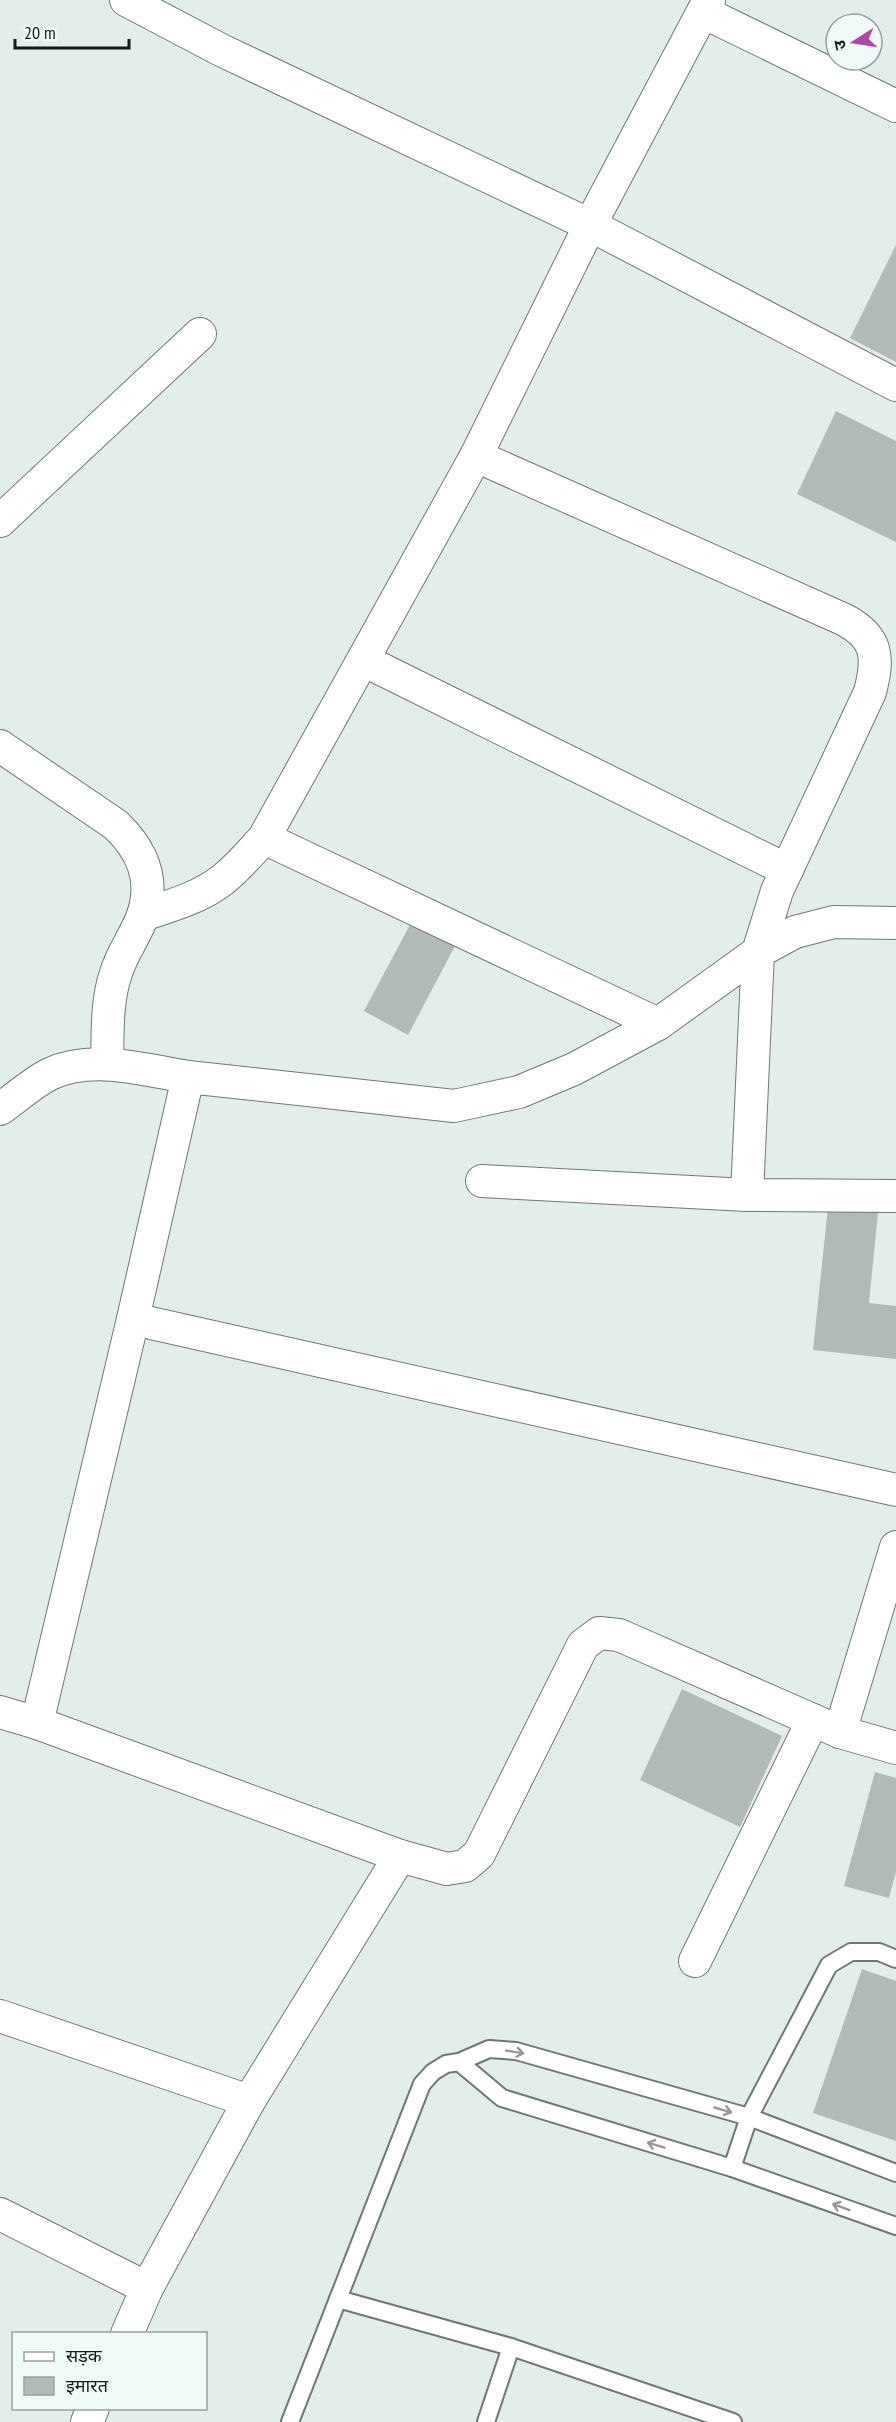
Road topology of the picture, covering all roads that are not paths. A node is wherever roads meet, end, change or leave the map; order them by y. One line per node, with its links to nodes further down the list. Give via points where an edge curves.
1 (126, 0): 4 (street, via 221,50)
2 (706, 6): 3 (street); 4 (street)
3 (896, 106)
4 (590, 225): 6 (street); 7 (street)
5 (200, 334): 8 (street)
6 (896, 385)
7 (476, 456): 9 (street); 12 (street, via 845,620 861,629 872,643 876,668 870,692)
8 (0, 521)
9 (363, 660): 11 (street); 12 (street)
10 (0, 746): 13 (street, via 132,840 145,862 149,889)
11 (264, 838): 13 (street, via 219,883 196,896); 16 (street)
12 (787, 870): 15 (street)
13 (143, 915): 17 (street, via 116,971 110,993)
14 (896, 923): 15 (street, via 834,922 795,932)
15 (758, 952): 16 (street); 21 (street)
16 (658, 1024): 18 (street, via 574,1069 519,1092 454,1106)
17 (107, 1064): 18 (street); 19 (street, via 50,1074)
18 (188, 1077): 23 (street)
19 (4, 1099)
20 (482, 1181): 21 (street)
21 (747, 1195): 22 (street)
22 (896, 1196)
23 (133, 1319): 24 (street); 27 (street)
24 (896, 1490)
25 (896, 1547): 28 (street)
26 (0, 1712): 27 (street)
27 (37, 1723): 30 (street)
28 (827, 1726): 29 (street); 30 (street, via 619,1635 599,1633 583,1645 479,1854 465,1866 447,1869); 32 (street)
29 (896, 1748)
30 (400, 1856): 35 (street)
31 (896, 1959): 36 (lane, via 879,1952 850,1952 829,1965)
32 (695, 1961)
33 (0, 2016): 35 (street)
34 (459, 2062): 36 (lane, one-way to 36, via 489,2049 516,2051); 37 (lane, one-way to 34, via 502,2098); 42 (lane, via 446,2064 422,2084)
35 (249, 2101): 41 (street)
36 (749, 2117): 37 (lane); 38 (lane)
37 (732, 2168): 40 (lane, one-way to 37)
38 (896, 2173)
39 (0, 2214): 41 (street)
40 (896, 2226)
41 (147, 2288): 43 (street)
42 (338, 2299): 44 (lane); 45 (lane)
43 (128, 2332)
44 (511, 2347): 46 (lane); 47 (lane)
45 (290, 2422)
46 (486, 2422)
47 (733, 2422)

